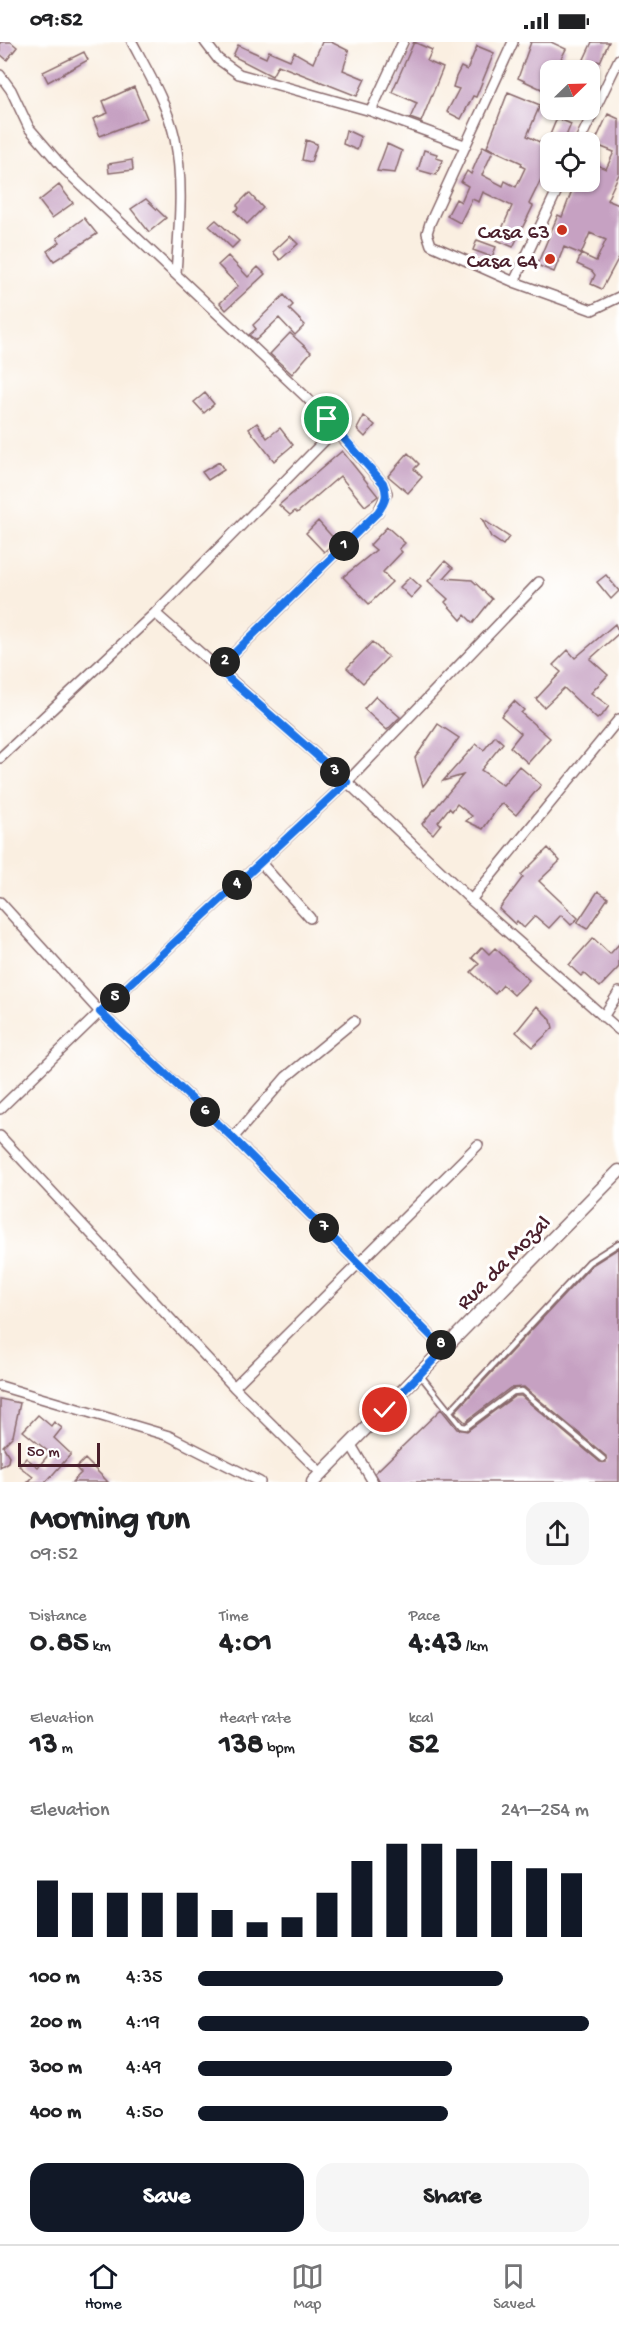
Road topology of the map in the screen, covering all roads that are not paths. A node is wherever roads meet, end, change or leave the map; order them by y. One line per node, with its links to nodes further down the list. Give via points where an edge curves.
1 (132, 42): 11 (street, via 151,77 175,138 180,199)
2 (205, 42): 7 (street, via 218,59 239,74)
3 (403, 42): 7 (street)
4 (513, 42): 9 (street)
5 (619, 59): 8 (street)
6 (0, 75): 11 (street, via 42,145)
7 (372, 111): 9 (street)
8 (584, 132)
9 (464, 145): 12 (street, via 430,223 427,233 431,245)
10 (556, 192): 12 (street)
11 (176, 273): 14 (street)
12 (514, 282): 13 (street, via 592,310)
13 (619, 297)
14 (336, 429): 16 (street); 17 (street, via 383,483 385,502)
15 (539, 582): 20 (street)
16 (154, 613): 17 (street); 19 (street)
17 (218, 669): 20 (street)
18 (619, 719): 22 (street)
19 (0, 758)
20 (347, 782): 21 (street); 22 (street)
21 (261, 863): 24 (street); 26 (street)
22 (471, 900): 27 (street)
23 (0, 902): 26 (street)
24 (310, 918)
25 (619, 992): 27 (street)
26 (100, 1012): 30 (street); 32 (street)
27 (603, 1017): 29 (street)
28 (354, 1020): 32 (street, via 286,1077)
29 (619, 1030)
30 (0, 1109)
31 (0, 1136): 40 (street)
32 (233, 1138): 36 (street)
33 (477, 1145): 36 (street)
34 (619, 1171): 37 (main road, Rua da Mozal)
35 (619, 1244): 41 (lane, via 589,1262)
36 (359, 1263): 37 (street); 40 (street)
37 (444, 1349): 38 (main road, Rua da Mozal)
38 (419, 1374): 41 (lane); 42 (main road, Rua da Mozal)
39 (0, 1386): 45 (street, via 169,1436)
40 (234, 1387): 44 (street)
41 (450, 1411): 43 (lane, via 465,1426 513,1392 522,1391)
42 (351, 1444): 44 (main road, Rua da Mozal); 46 (street)
43 (603, 1459)
44 (317, 1478)
45 (260, 1482)
46 (374, 1482)

